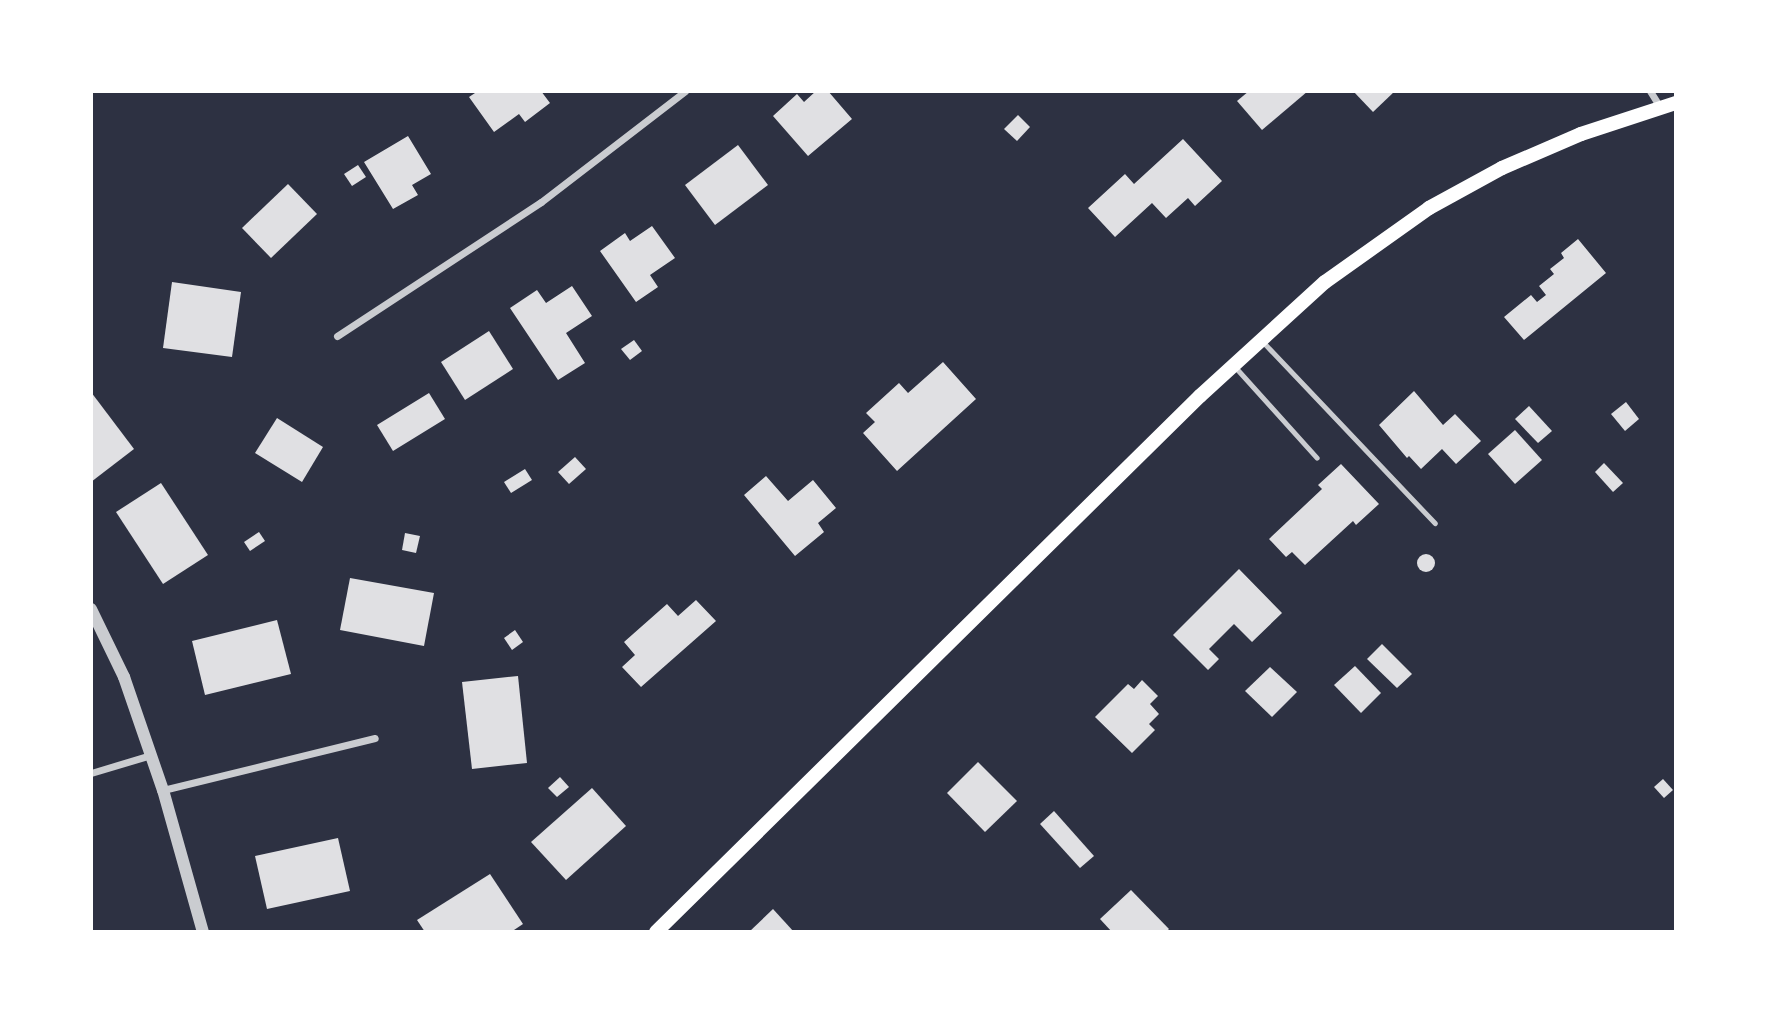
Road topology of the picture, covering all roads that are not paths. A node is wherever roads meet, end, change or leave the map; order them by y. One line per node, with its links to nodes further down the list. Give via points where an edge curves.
1 (685, 91): 5 (street, via 541,202)
2 (1650, 91): 4 (street)
3 (1676, 103): 4 (main road)
4 (1660, 107): 6 (main road, via 1541,150 1429,208 1358,256)
5 (337, 336)
6 (1260, 339): 7 (main road); 9 (lane)
7 (1233, 365): 8 (lane); 16 (main road)
8 (1317, 458)
9 (1435, 523)
10 (91, 610): 12 (street, via 124,677)
11 (375, 738): 14 (street)
12 (151, 755): 13 (street); 14 (street)
13 (91, 773)
14 (163, 790): 15 (street)
15 (203, 932)
16 (656, 932)

